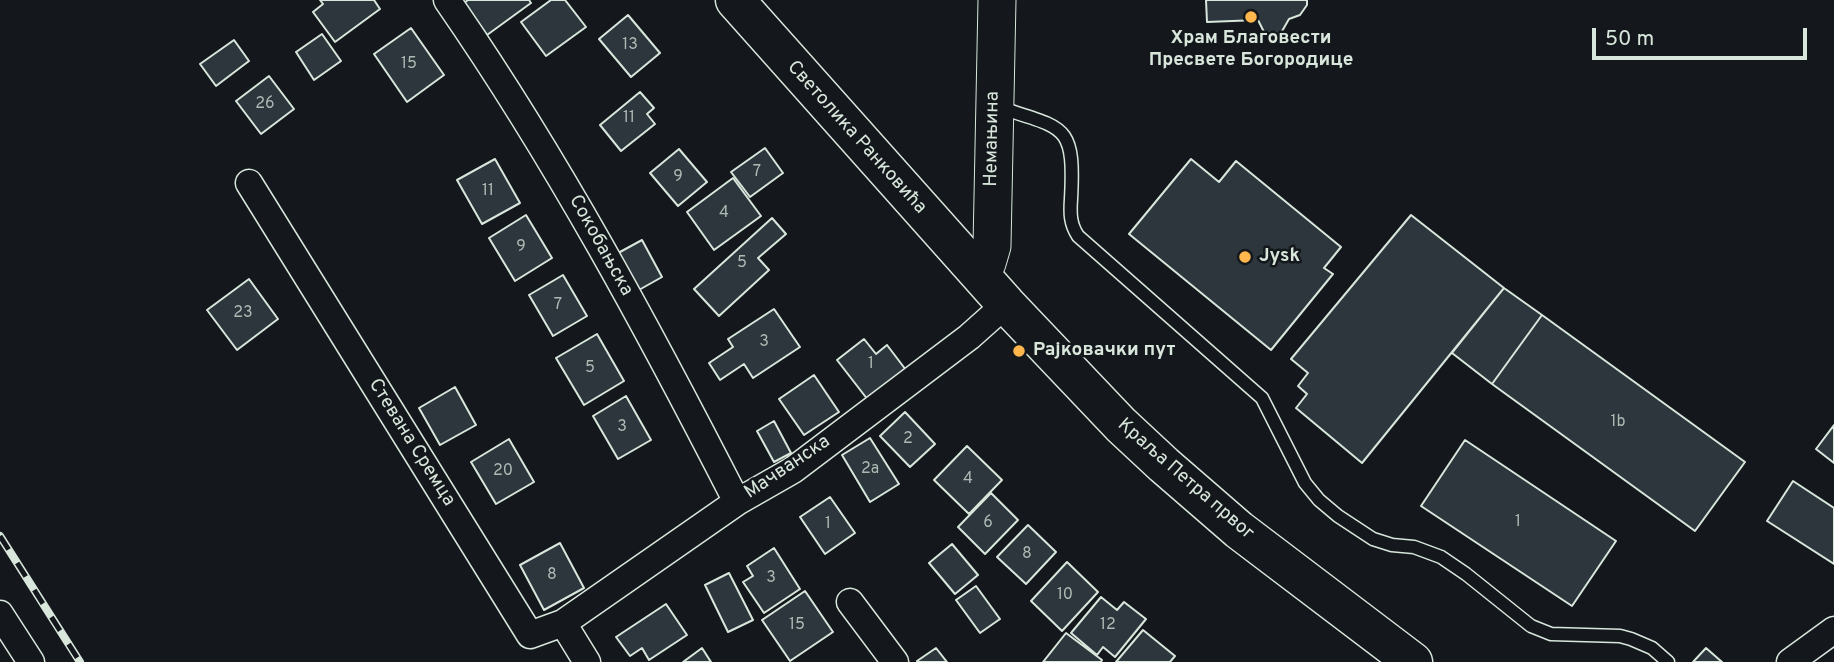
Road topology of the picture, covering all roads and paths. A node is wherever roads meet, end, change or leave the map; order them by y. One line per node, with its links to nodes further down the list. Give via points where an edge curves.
1 (447, 0): 8 (street, Сокобањска, via 549,156)
2 (735, 0): 6 (main road, Светолика Ранковића)
3 (997, 0): 4 (street, Немањина)
4 (994, 106): 6 (street, Немањина, via 992,246); 17 (lane, via 1048,123 1062,133 1072,151 1070,215 1078,236 1262,398 1305,483 1338,516 1373,539 1441,557 1531,626 1551,634 1620,636 1642,643)
5 (249, 183): 11 (street, Стевана Сремца, via 530,635)
6 (980, 274): 7 (main road, Краља Петра првог)
7 (1006, 304): 8 (street, Мачванска, via 793,470); 16 (main road, Краља Петра првог, via 1164,466 1239,530)
8 (737, 502): 11 (street, Мачванска)
9 (850, 601): 15 (street)
10 (0, 614): 13 (street)
11 (563, 623): 14 (street)
12 (1834, 630): 18 (street)
13 (31, 662)
14 (587, 662)
15 (895, 662)
16 (1413, 662)
17 (1668, 662)
18 (1790, 662)

